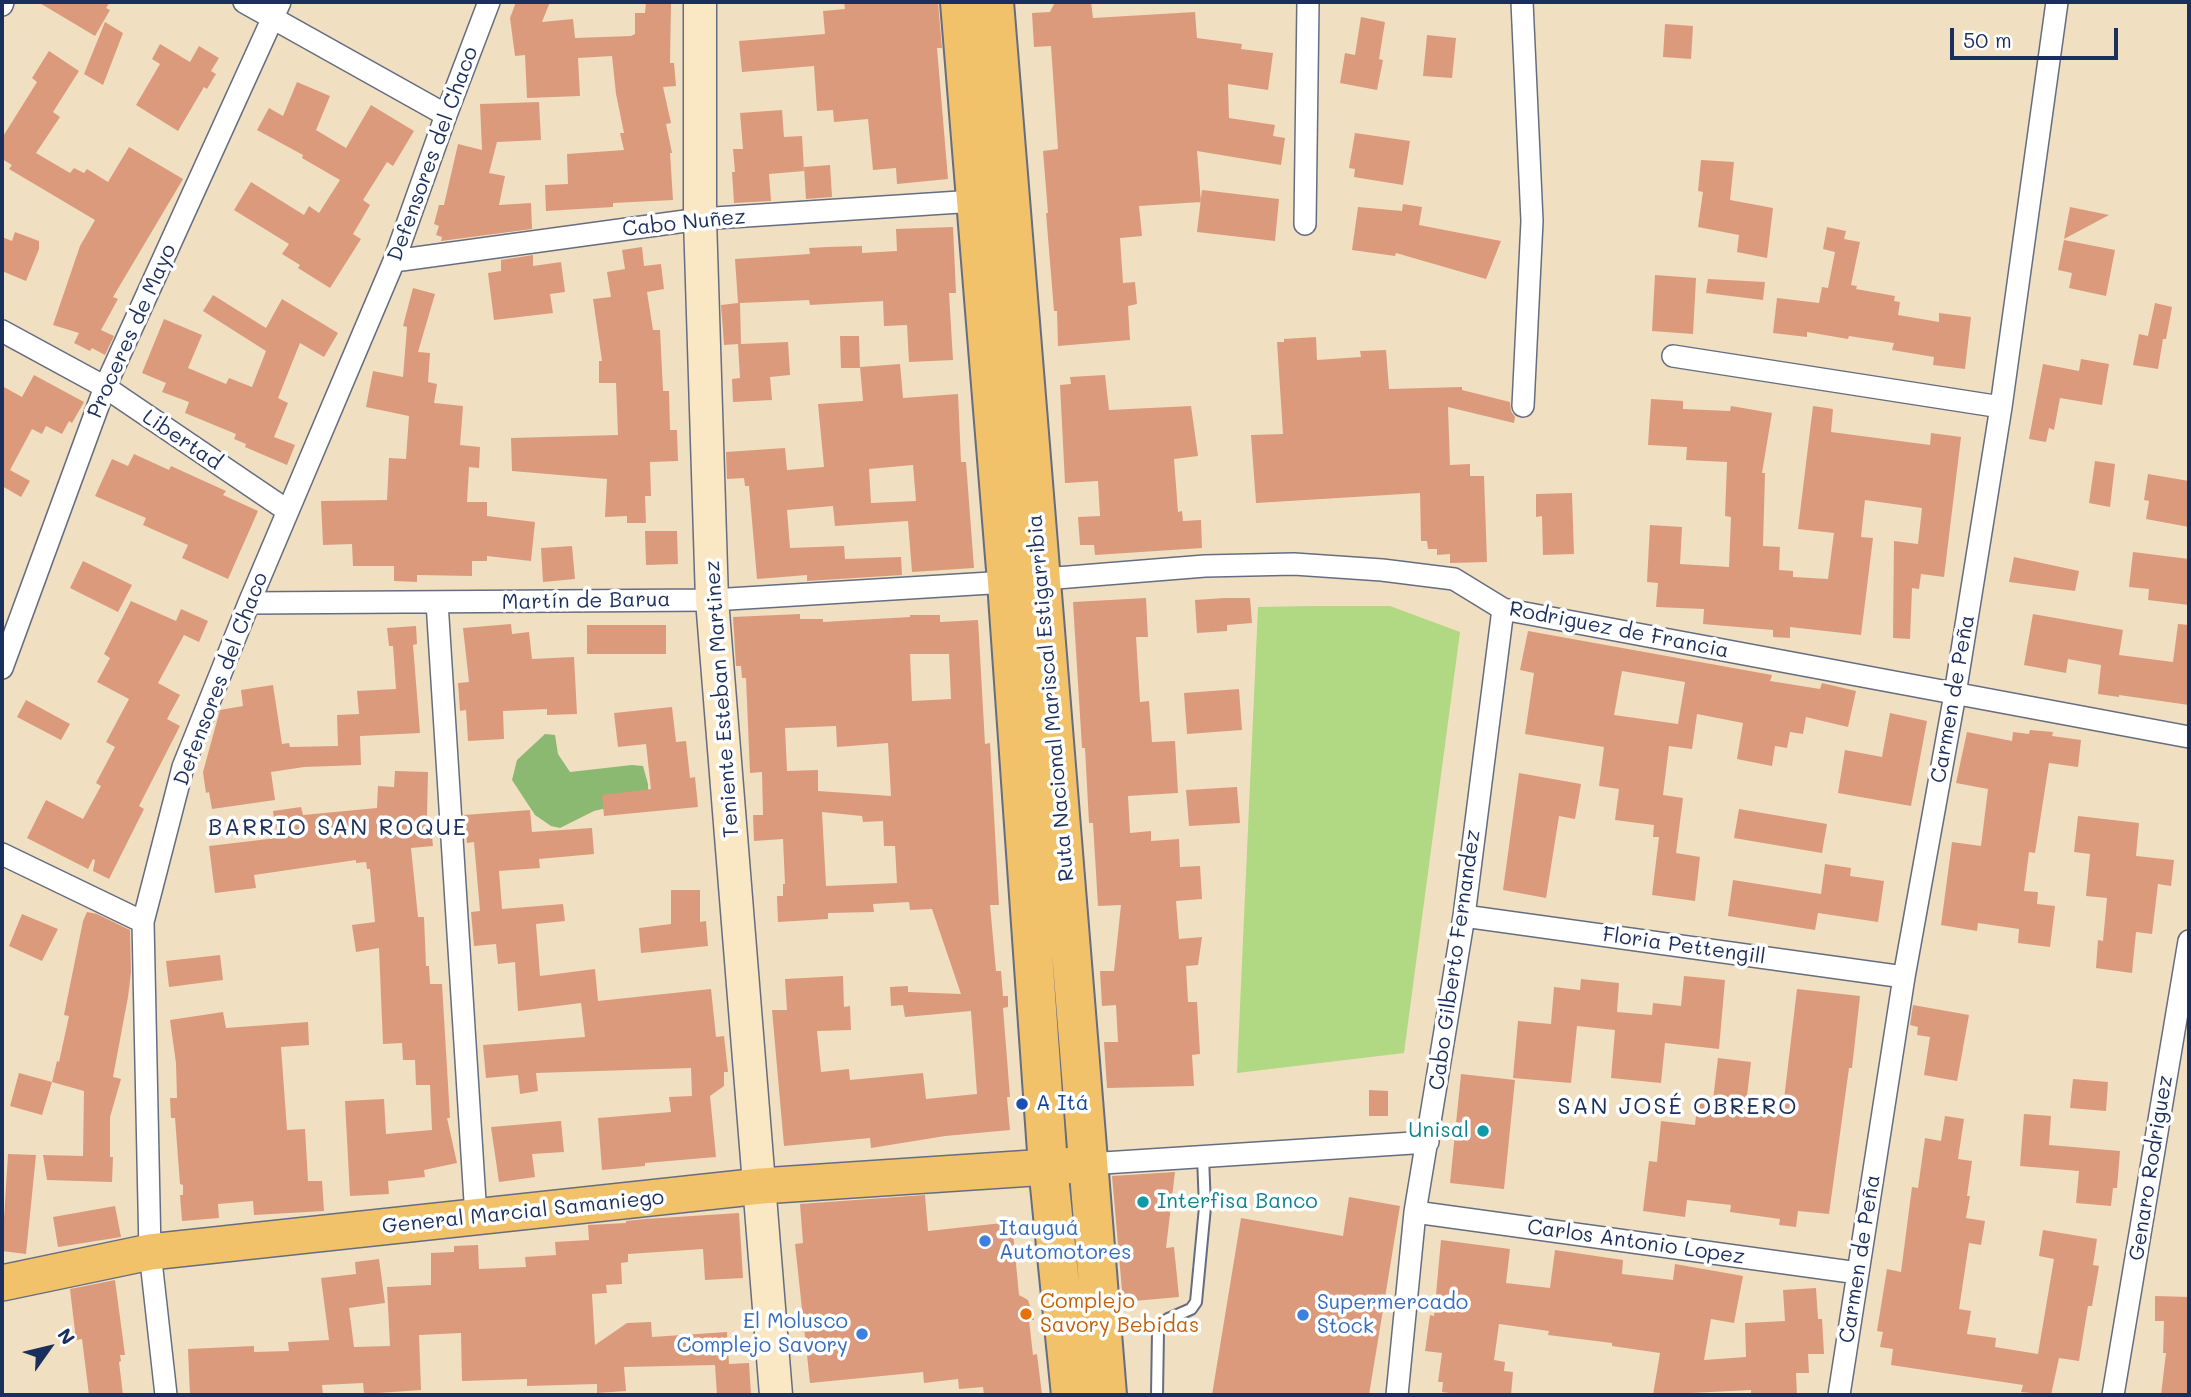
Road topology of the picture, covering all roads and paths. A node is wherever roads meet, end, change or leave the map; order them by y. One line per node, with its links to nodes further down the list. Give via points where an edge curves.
1 (244, 2): 9 (street)
2 (489, 2): 10 (street, Defensores del Chaco)
3 (700, 2): 12 (street, Teniente Esteban Martinez)
4 (960, 2): 11 (highway, Ruta Nacional Mariscal Estigarribia)
5 (994, 2): 21 (highway, Ruta Nacional Mariscal Estigarribia)
6 (1308, 2): 13 (street)
7 (1522, 2): 18 (street, via 1532,221)
8 (2057, 2): 19 (street, Carmen de Peña)
9 (276, 10): 10 (street); 17 (street, Proceres de Mayo)
10 (446, 115): 14 (street, Defensores del Chaco)
11 (975, 201): 12 (street, Cabo Nuñez); 21 (highway, Ruta Nacional Mariscal Estigarribia)
12 (700, 219): 14 (street, Cabo Nuñez); 22 (street, Teniente Esteban Martinez)
13 (1305, 224)
14 (394, 261): 20 (street, Defensores del Chaco)
15 (2, 331): 17 (street, Libertad)
16 (1673, 356): 19 (street)
17 (105, 387): 20 (street, Libertad); 26 (street, Proceres de Mayo)
18 (1523, 406)
19 (2001, 407): 27 (street, Carmen de Peña)
20 (288, 511): 24 (street, Defensores del Chaco)
21 (1025, 580): 22 (street, Martín de Barua); 25 (street, Rodriguez de Francia, via 1294,564 1454,579); 36 (highway, Ruta Nacional Mariscal Estigarribia); 37 (highway, Ruta Nacional Mariscal Estigarribia)
22 (712, 600): 23 (street, Martín de Barua); 38 (street, Teniente Esteban Martinez)
23 (438, 602): 24 (street, Martín de Barua); 40 (street)
24 (249, 603): 31 (street, Defensores del Chaco, via 183,767)
25 (1503, 609): 27 (street, Rodriguez de Francia); 30 (street, Cabo Gilberto Fernandez)
26 (2, 668)
27 (1955, 694): 28 (street, Rodriguez de Francia); 33 (street, Carmen de Peña)
28 (2189, 737)
29 (2, 854): 31 (street)
30 (1464, 916): 33 (street, Floria Pettengill); 34 (street, Cabo Gilberto Fernandez)
31 (143, 922): 41 (street, Defensores del Chaco)
32 (2189, 941): 51 (street, Genaro Rodriguez)
33 (1904, 977): 42 (street, Carmen de Peña)
34 (1428, 1142): 35 (street); 39 (street, Cabo Gilberto Fernandez)
35 (1203, 1157): 36 (street); 48 (lane, via 1205,1207 1196,1302 1158,1331)
36 (1088, 1164): 37 (main road); 47 (highway, Ruta Nacional Mariscal Estigarribia)
37 (1048, 1167): 38 (main road, General Marcial Samaniego); 46 (highway, Ruta Nacional Mariscal Estigarribia)
38 (761, 1186): 40 (main road, General Marcial Samaniego); 45 (street, Teniente Esteban Martinez)
39 (1415, 1212): 42 (street, Carlos Antonio Lopez); 49 (street, Cabo Gilberto Fernandez)
40 (476, 1217): 41 (main road, General Marcial Samaniego)
41 (150, 1252): 43 (main road, General Marcial Samaniego); 44 (street, Defensores del Chaco)
42 (1858, 1273): 50 (street, Carmen de Peña)
43 (2, 1283)
44 (166, 1395)
45 (776, 1395)
46 (1071, 1395)
47 (1107, 1395)
48 (1157, 1395)
49 (1397, 1395)
50 (1839, 1395)
51 (2113, 1395)

